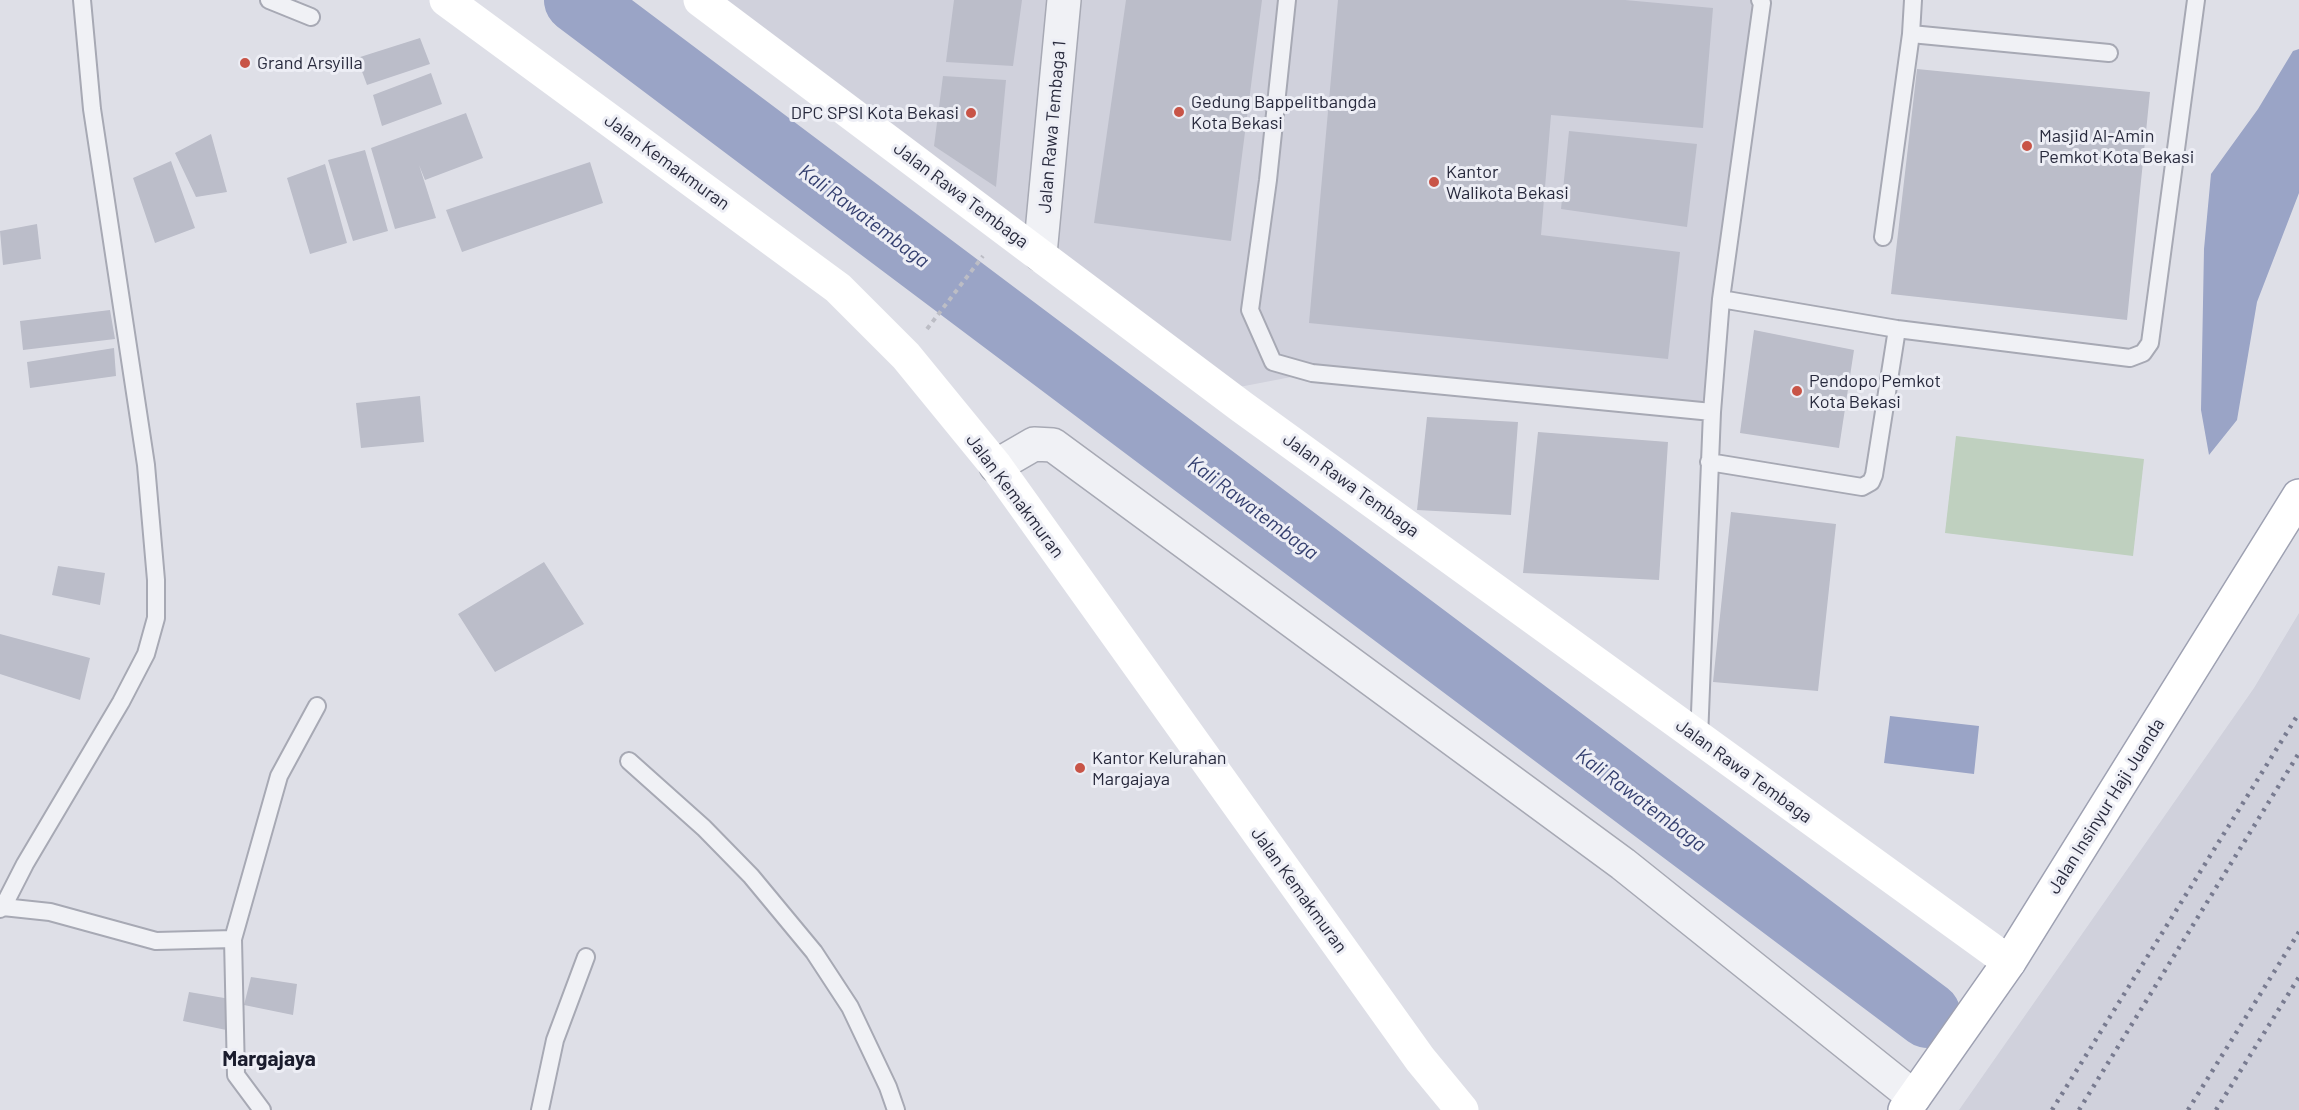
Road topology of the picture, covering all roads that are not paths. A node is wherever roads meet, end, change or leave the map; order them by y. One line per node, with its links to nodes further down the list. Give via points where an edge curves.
1 (82, 0): 24 (lane, via 92,109 146,465 156,618 146,654 121,702)
2 (269, 0): 10 (lane)
3 (446, 0): 19 (street, Jalan Kemakmuran, via 838,288 906,356)
4 (700, 0): 14 (street, Jalan Rawa Tembaga)
5 (1064, 0): 14 (street, Jalan Rawa Tembaga 1)
6 (1287, 0): 17 (lane, via 1250,310 1273,362 1312,373)
7 (1760, 0): 15 (lane)
8 (1913, 0): 11 (lane)
9 (2196, 0): 16 (lane, via 2150,344 2143,352 2130,358)
10 (311, 18)
11 (1911, 34): 12 (lane); 13 (lane)
12 (2109, 53)
13 (1883, 237)
14 (1040, 254): 22 (street, Jalan Rawa Tembaga)
15 (1721, 299): 16 (lane); 17 (lane)
16 (1897, 329): 18 (lane, via 1871,482 1862,487)
17 (1712, 412): 18 (lane)
18 (1710, 462): 22 (lane)
19 (996, 466): 28 (street, via 1034,444 1053,445 1623,864); 32 (street, Jalan Kemakmuran, via 1413,1049)
20 (2299, 496): 27 (street, Jalan Insinyur Haji Juanda)
21 (317, 706): 25 (lane, via 279,776)
22 (1699, 738): 27 (street, Jalan Rawa Tembaga)
23 (629, 761): 31 (lane, via 751,876 814,952 850,1007)
24 (2, 908): 25 (lane, via 50,912 156,941)
25 (233, 939): 29 (lane, via 236,1075)
26 (586, 957): 30 (lane, via 555,1040)
27 (2008, 962): 28 (street, Jalan Insinyur Haji Juanda)
28 (1910, 1103)
29 (262, 1110)
30 (540, 1110)
31 (896, 1110)
32 (1462, 1110)

